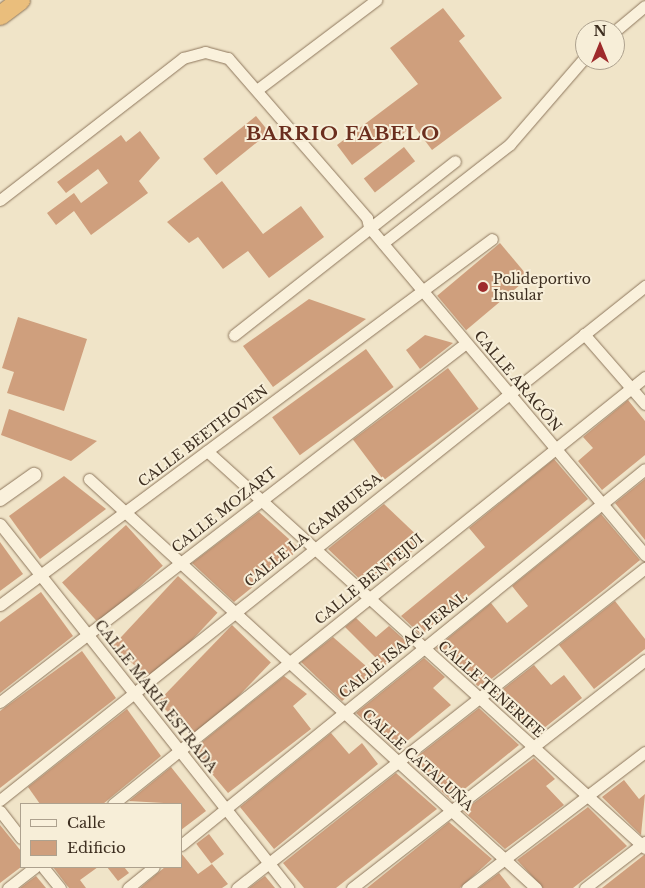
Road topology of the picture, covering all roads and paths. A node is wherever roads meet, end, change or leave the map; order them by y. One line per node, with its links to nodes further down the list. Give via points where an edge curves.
1 (20, 0): 4 (highway)
2 (376, 0): 7 (street)
3 (645, 6): 5 (street)
4 (0, 15)
5 (625, 23)
6 (575, 69): 12 (street, via 510,144)
7 (258, 89): 9 (street, CALLE ARAGÓN, via 221,54 190,55); 10 (street, CALLE ARAGÓN, via 367,218)
8 (455, 161): 10 (street)
9 (0, 200)
10 (369, 227): 12 (street, CALLE ARAGÓN); 16 (street)
11 (492, 239): 14 (street)
12 (383, 243): 14 (street, CALLE ARAGÓN)
13 (645, 286): 15 (street, CALLE LA GAMBUESA)
14 (424, 292): 17 (street, CALLE ARAGÓN); 23 (street, CALLE BEETHOVEN)
15 (584, 334): 19 (street); 20 (street, CALLE LA GAMBUESA)
16 (234, 335)
17 (466, 343): 20 (street, CALLE ARAGÓN); 28 (street, CALLE MOZART)
18 (645, 377): 19 (street, CALLE BENTEJUI)
19 (631, 388): 21 (street); 22 (street, CALLE BENTEJUI)
20 (509, 393): 22 (street, CALLE ARAGÓN); 32 (street, CALLE LA GAMBUESA)
21 (645, 404)
22 (555, 448): 29 (street, CALLE ARAGÓN); 37 (street, CALLE BENTEJUI)
23 (207, 451): 28 (street, CALLE TENERIFE); 30 (street, CALLE BEETHOVEN)
24 (645, 469): 29 (street, CALLE ISAAC PERAL)
25 (34, 475): 27 (street)
26 (89, 479): 30 (street, CALLE CATALUÑA)
27 (0, 499)
28 (261, 500): 32 (street, CALLE TENERIFE); 34 (street, CALLE MOZART)
29 (602, 503): 33 (street, CALLE ARAGÓN); 41 (street, CALLE ISAAC PERAL)
30 (126, 512): 34 (street, CALLE CATALUÑA); 36 (street, CALLE BEETHOVEN)
31 (0, 524): 36 (street, CALLE MARIA ESTRADA)
32 (314, 549): 37 (street, CALLE TENERIFE); 39 (street, CALLE LA GAMBUESA)
33 (645, 555)
34 (180, 564): 39 (street, CALLE CATALUÑA); 40 (street, CALLE MOZART)
35 (645, 568): 45 (street)
36 (41, 574): 38 (street, CALLE BEETHOVEN); 40 (street, CALLE MARIA ESTRADA)
37 (369, 598): 41 (street, CALLE TENERIFE); 43 (street, CALLE BENTEJUI)
38 (0, 605)
39 (234, 613): 43 (street, CALLE CATALUÑA); 44 (street, CALLE LA GAMBUESA)
40 (88, 634): 44 (street, CALLE MARIA ESTRADA); 46 (street, CALLE MOZART)
41 (423, 648): 45 (street, CALLE TENERIFE); 47 (street, CALLE ISAAC PERAL)
42 (645, 660): 48 (street)
43 (289, 663): 47 (street, CALLE CATALUÑA); 49 (street, CALLE BENTEJUI)
44 (134, 692): 49 (street, CALLE MARIA ESTRADA); 53 (street, CALLE LA GAMBUESA)
45 (479, 698): 48 (street, CALLE TENERIFE); 51 (street)
46 (0, 702)
47 (344, 713): 51 (street, CALLE CATALUÑA); 55 (street, CALLE ISAAC PERAL)
48 (534, 748): 52 (street, CALLE TENERIFE); 57 (street)
49 (180, 750): 54 (street, CALLE BENTEJUI); 55 (street, CALLE MARIA ESTRADA)
50 (645, 752): 52 (street)
51 (398, 762): 57 (street, CALLE CATALUÑA); 62 (street)
52 (587, 797): 60 (street, CALLE TENERIFE); 61 (street)
53 (0, 800)
54 (114, 803)
55 (226, 808): 59 (street, CALLE ISAAC PERAL); 62 (street, CALLE MARIA ESTRADA)
56 (0, 811): 58 (street)
57 (452, 811): 61 (street, CALLE CATALUÑA); 71 (street)
58 (20, 837)
59 (182, 844)
60 (644, 845): 74 (street)
61 (505, 859): 72 (street); 73 (street, CALLE CATALUÑA)
62 (269, 863): 69 (street); 70 (street, CALLE MARIA ESTRADA)
63 (34, 868): 66 (street)
64 (44, 868): 67 (street)
65 (153, 868): 68 (street)
66 (8, 888)
67 (60, 888)
68 (128, 888)
69 (237, 888)
70 (288, 888)
71 (352, 888)
72 (467, 888)
73 (536, 888)
74 (585, 888)

